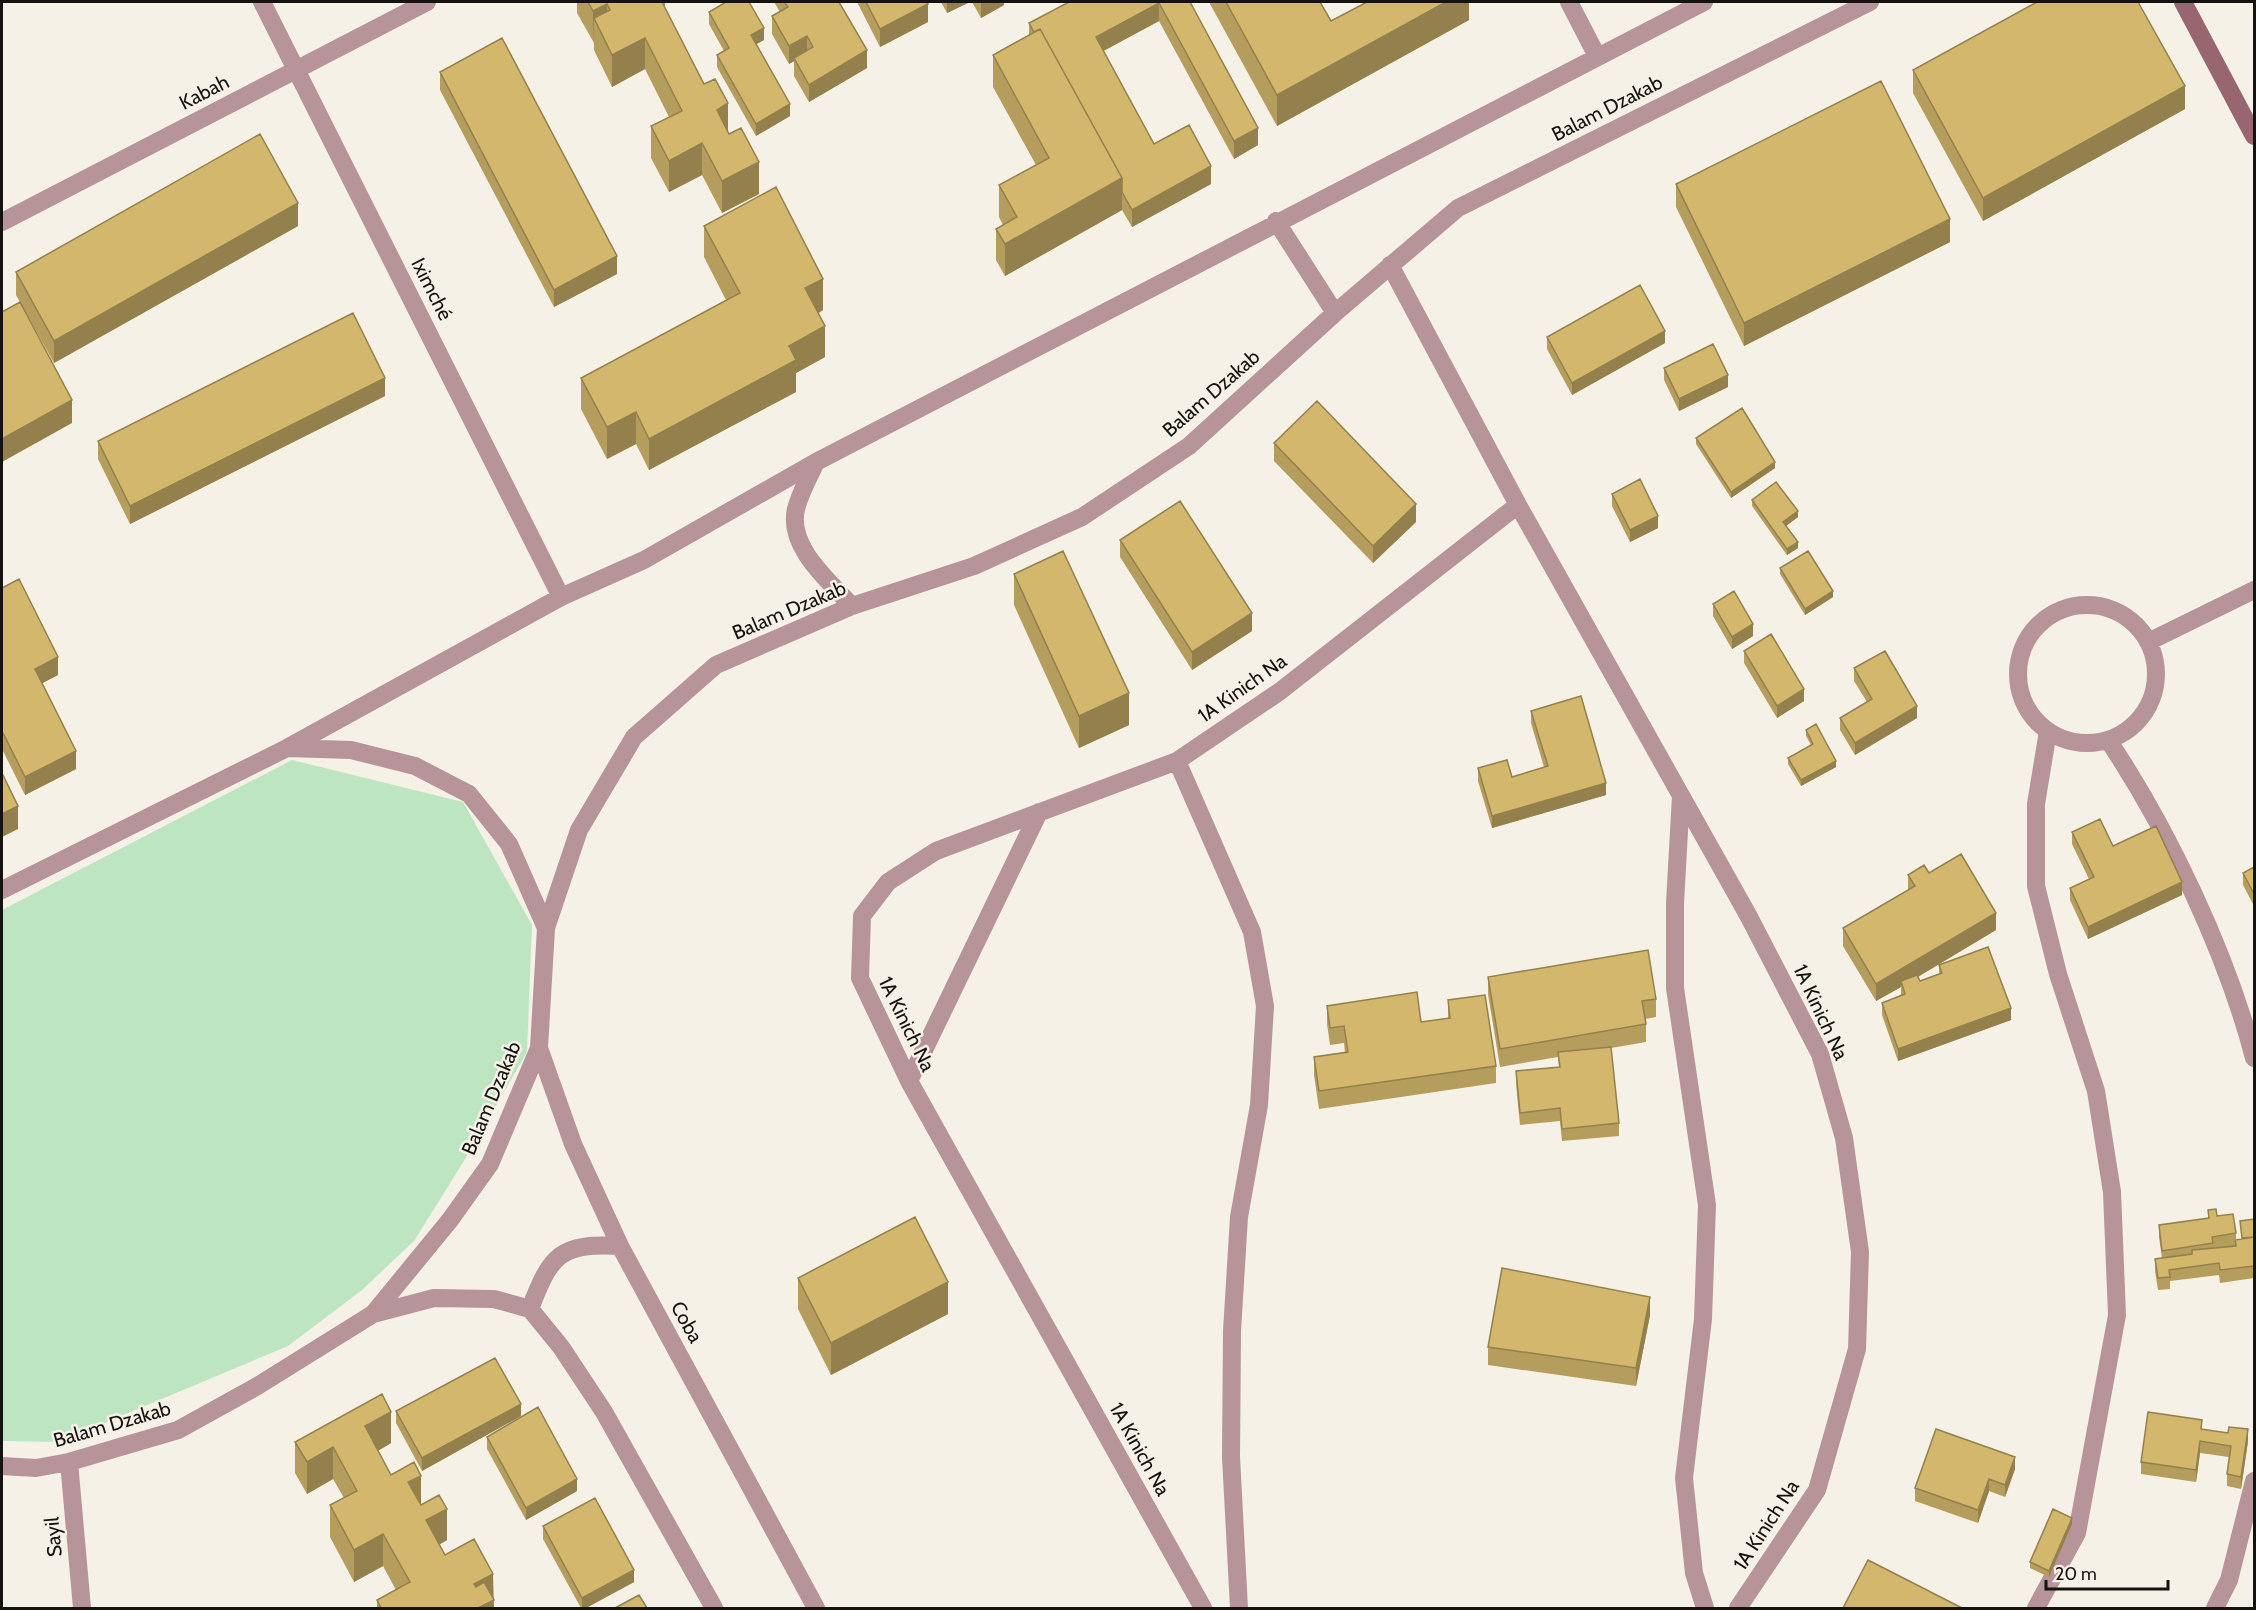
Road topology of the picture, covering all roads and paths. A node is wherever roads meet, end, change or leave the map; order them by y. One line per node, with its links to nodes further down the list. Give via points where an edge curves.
1 (262, 2): 8 (street, Iximché)
2 (427, 2): 8 (street, Kabah)
3 (1569, 2): 7 (street)
4 (1704, 2): 7 (street)
5 (1870, 2): 12 (street, Balam Dzakab, via 1458,208)
6 (2183, 2): 9 (street)
7 (1598, 56): 10 (street)
8 (297, 69): 11 (street, Kabah); 17 (street, Iximché)
9 (2254, 136)
10 (1275, 221): 13 (street); 14 (street)
11 (2, 222)
12 (1390, 265): 13 (street, Balam Dzakab); 15 (street, 1A Kinich Na)
13 (1335, 313): 18 (street, Balam Dzakab, via 1189,446 1082,517 974,566)
14 (816, 462): 17 (street, via 644,560); 18 (street, via 796,511 798,538 813,564)
15 (1518, 504): 23 (street, 1A Kinich Na, via 1279,692); 24 (street, 1A Kinich Na)
16 (2254, 590): 19 (street)
17 (561, 597): 22 (street)
18 (852, 606): 27 (street, Balam Dzakab, via 716,665 634,737 579,830)
19 (2148, 642): 20 (street, via 2137,626 2104,606 2066,607 2034,629 2024,645 2018,683 2029,710); 21 (street, via 2156,675 2154,692 2137,722)
20 (2048, 731): 21 (street, via 2077,743); 44 (street, via 2036,804 2036,886 2058,974 2096,1091 2112,1192 2117,1315 2077,1533)
21 (2108, 740): 29 (street, via 2136,781 2195,897 2245,1022)
22 (287, 748): 26 (street); 27 (street, via 351,750 415,766 468,794 509,844)
23 (1177, 761): 25 (street, 1A Kinich Na); 41 (street, via 1252,932 1266,1006 1259,1105 1239,1217 1232,1331 1231,1457)
24 (1682, 796): 42 (street, via 1674,903 1675,988 1707,1205 1703,1319 1684,1478 1694,1573); 43 (street, 1A Kinich Na, via 1820,1054 1844,1138 1860,1252 1857,1349 1817,1490)
25 (1039, 812): 30 (street); 30 (street, 1A Kinich Na, via 936,851 888,882 862,916 860,978)
26 (2, 890)
27 (546, 928): 28 (street, Balam Dzakab)
28 (539, 1048): 31 (street, Coba, via 573,1144); 33 (street, Balam Dzakab, via 490,1164)
29 (2254, 1058)
30 (909, 1081): 40 (street, 1A Kinich Na)
31 (620, 1246): 32 (street, via 586,1245 562,1254 543,1274); 39 (street, Coba)
32 (530, 1309): 33 (street, via 494,1299 434,1298); 38 (street, via 561,1347 604,1412)
33 (373, 1314): 34 (street, Balam Dzakab, via 178,1430)
34 (69, 1462): 35 (street, Balam Dzakab, via 36,1468); 37 (street, Sayil)
35 (2, 1466)
36 (2254, 1481): 45 (street, via 2229,1580)
37 (82, 1608)
38 (714, 1608)
39 (816, 1608)
40 (1203, 1608)
41 (1239, 1608)
42 (1706, 1608)
43 (1738, 1608)
44 (2036, 1608)
45 (2215, 1608)

